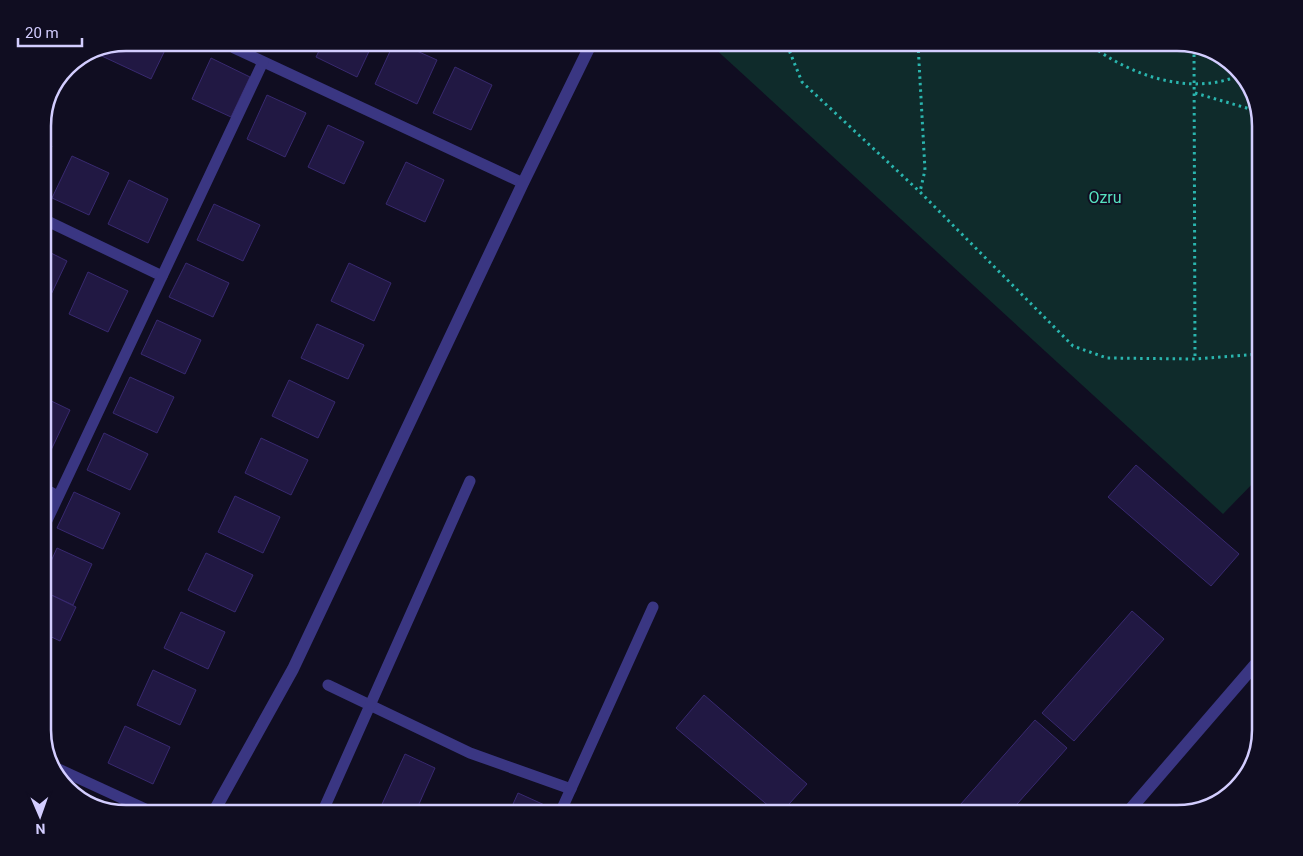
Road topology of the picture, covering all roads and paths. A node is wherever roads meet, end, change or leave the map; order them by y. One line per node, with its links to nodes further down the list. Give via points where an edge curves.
1 (240, 51): 7 (lane)
2 (588, 51): 12 (street)
3 (789, 51): 13 (path, via 802,82)
4 (918, 51): 13 (path, via 925,170)
5 (1101, 51): 9 (path, via 1135,72)
6 (1194, 54): 9 (path)
7 (263, 62): 12 (lane); 15 (lane)
8 (1233, 77): 9 (path)
9 (1195, 86): 10 (path)
10 (1195, 93): 11 (path); 17 (path)
11 (1249, 109)
12 (523, 183): 29 (street, via 293,669)
13 (920, 192): 17 (path, via 1073,346 1107,358)
14 (51, 223): 15 (lane)
15 (162, 276): 20 (lane)
16 (1252, 355): 17 (path)
17 (1195, 359)
18 (470, 481): 25 (lane)
19 (51, 492): 20 (lane)
20 (58, 496): 21 (lane)
21 (51, 511)
22 (653, 607): 27 (lane)
23 (1252, 668): 32 (street)
24 (328, 685): 25 (lane)
25 (369, 704): 27 (lane, via 470,753); 30 (lane)
26 (65, 772): 28 (lane)
27 (571, 790): 31 (lane)
28 (135, 805)
29 (218, 805)
30 (326, 805)
31 (564, 805)
32 (1135, 805)

